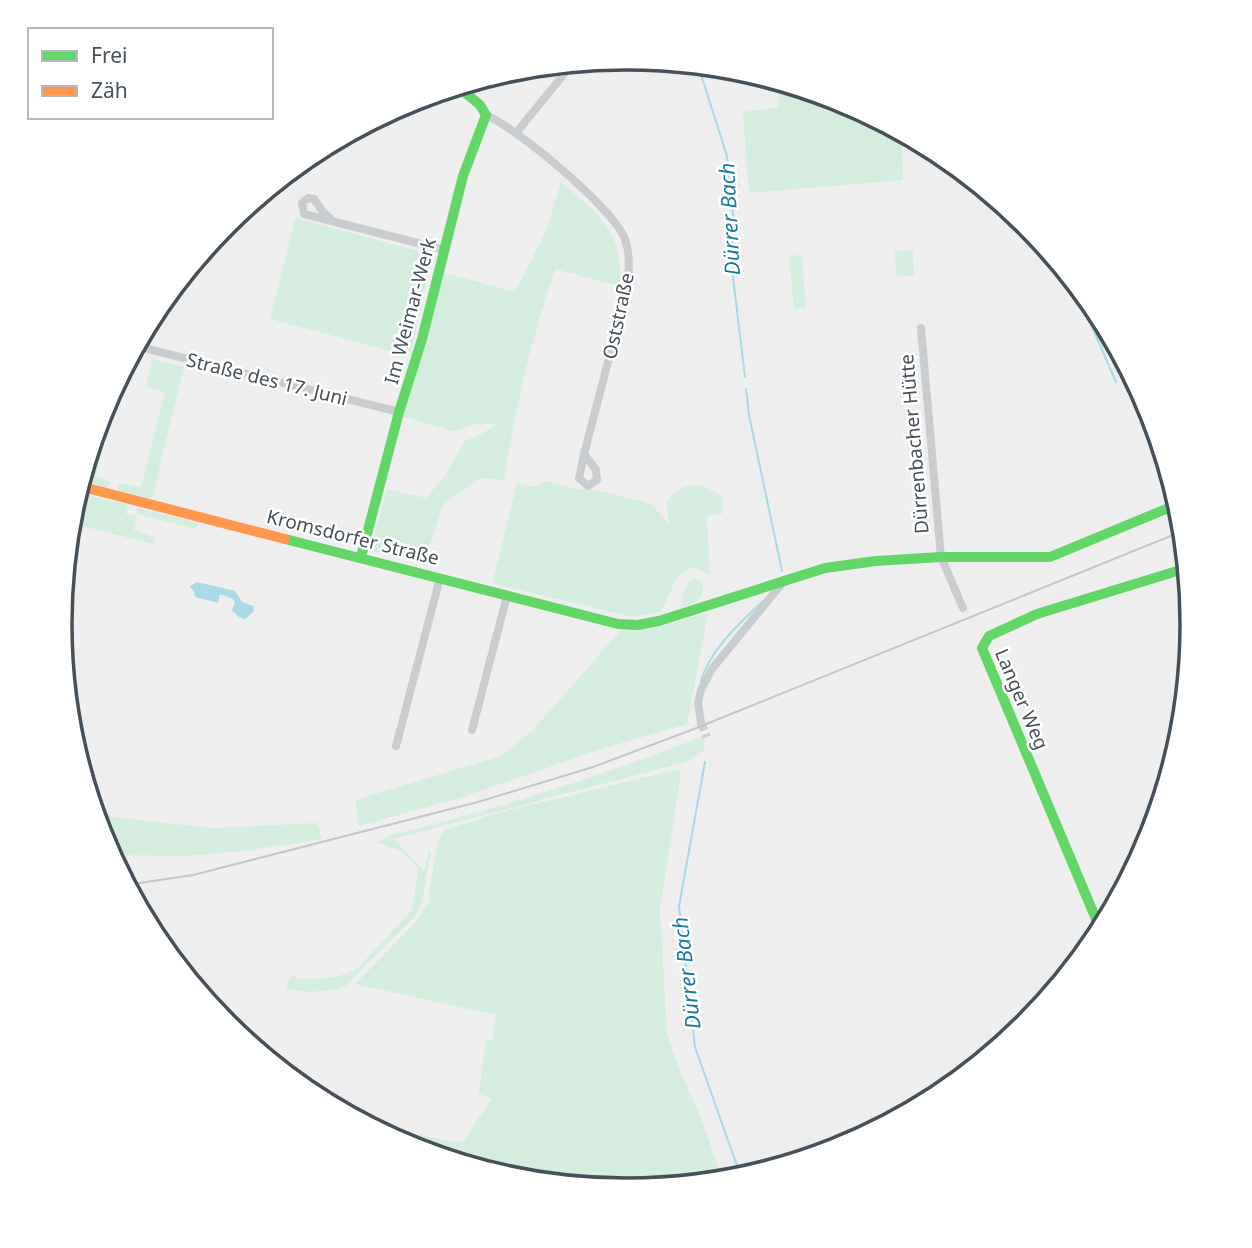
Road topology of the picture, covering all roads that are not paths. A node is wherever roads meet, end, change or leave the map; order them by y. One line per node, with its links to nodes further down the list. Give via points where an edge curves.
1 (563, 74): 4 (street)
2 (466, 94): 3 (street)
3 (486, 115): 4 (street, Oststraße); 6 (street, Im Weimar-Werk, via 463,176)
4 (516, 133): 10 (street, Oststraße, via 601,204 628,249 626,293)
5 (334, 222): 6 (street)
6 (444, 250): 9 (street, Im Weimar-Werk)
7 (921, 328): 14 (street, Dürrenbacher Hütte)
8 (145, 348): 9 (street, Straße des 17. Juni)
9 (399, 412): 13 (street, Im Weimar-Werk)
10 (584, 454)
11 (89, 489): 13 (street, Kromsdorfer Straße)
12 (1167, 509): 14 (street, Dürrenbacher Hütte, via 1050,557)
13 (361, 557): 16 (street, Kromsdorfer Straße)
14 (941, 557): 17 (street, Dürrenbacher Hütte, via 825,568); 19 (street, Dürrenbacher Hütte)
15 (1177, 571): 24 (street, Langer Weg, via 1037,614 989,636 982,648)
16 (440, 578): 18 (street, Kromsdorfer Straße); 23 (street)
17 (784, 580): 20 (street, Dürrenbacher Hütte, via 659,621); 21 (street, via 712,669 698,702)
18 (507, 596): 20 (street, Kromsdorfer Straße); 22 (street)
19 (963, 608)
20 (618, 624)
21 (701, 723)
22 (472, 730)
23 (396, 746)
24 (1096, 918)

